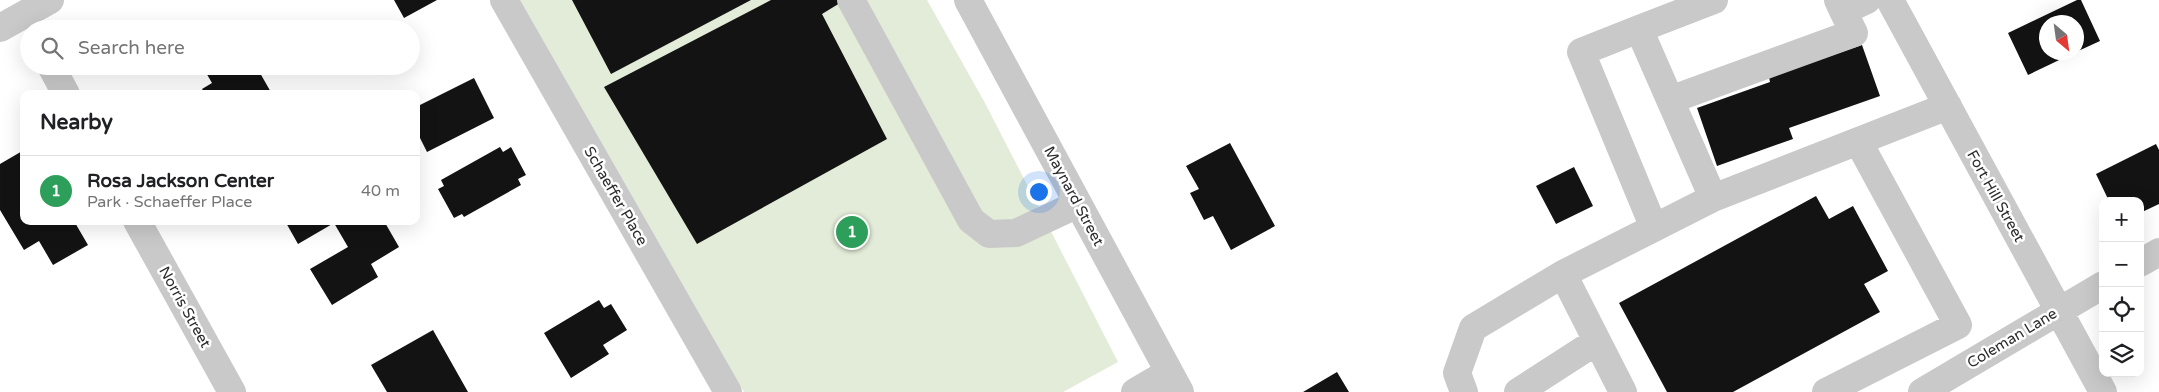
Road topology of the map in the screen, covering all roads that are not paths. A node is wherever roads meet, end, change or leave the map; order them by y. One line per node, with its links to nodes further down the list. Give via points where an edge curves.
1 (50, 0): 8 (street)
2 (504, 0): 28 (street, Schaeffer Place)
3 (852, 0): 16 (street, via 971,220 989,234 1016,233)
4 (968, 0): 16 (street, Maynard Street)
5 (1714, 0): 9 (street)
6 (1890, 0): 13 (street, Fort Hill Street)
7 (1849, 4): 12 (street, via 1854,33)
8 (17, 18)
9 (1639, 29): 12 (street); 18 (street, via 1581,52)
10 (56, 75): 11 (street)
11 (64, 90)
12 (1670, 100): 15 (street)
13 (1948, 106): 14 (street); 23 (street, Fort Hill Street)
14 (1858, 141): 15 (street); 33 (street, via 1958,325)
15 (1713, 198): 18 (street)
16 (1078, 204): 25 (street, Maynard Street)
17 (139, 225): 27 (street, Norris Street)
18 (1654, 228): 21 (street)
19 (2159, 252): 20 (street)
20 (2144, 261)
21 (1563, 274): 24 (street); 30 (street, via 1473,328 1457,373)
22 (2099, 287): 23 (street, Coleman Lane)
23 (2058, 310): 26 (street, Fort Hill Street); 34 (street, Coleman Lane)
24 (1597, 341): 31 (street); 32 (street)
25 (1174, 382): 29 (street)
26 (2097, 390)
27 (232, 392)
28 (728, 392)
29 (1134, 392)
30 (1464, 392)
31 (1518, 392)
32 (1623, 392)
33 (1826, 392)
34 (1922, 392)

